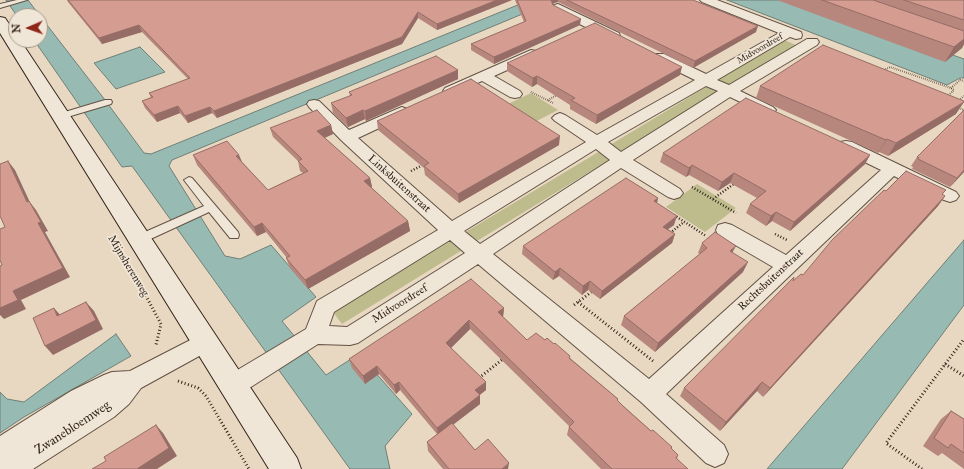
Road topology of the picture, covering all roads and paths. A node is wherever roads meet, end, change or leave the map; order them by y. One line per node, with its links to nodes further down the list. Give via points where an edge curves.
1 (24, 0): 3 (lane)
2 (706, 0): 8 (street)
3 (0, 6)
4 (558, 8): 5 (street)
5 (592, 26): 7 (street); 9 (street)
6 (3, 32): 30 (street)
7 (577, 33)
8 (788, 33): 14 (street, Midvoordreef); 17 (street, Midvoordreef, via 819,45)
9 (625, 41)
10 (542, 49): 13 (street)
11 (644, 50): 14 (street)
12 (879, 73): 16 (path, via 890,68)
13 (483, 76): 19 (street); 20 (street)
14 (706, 80): 17 (street); 35 (street, Midvoordreef)
15 (964, 81): 16 (path, via 960,80)
16 (951, 88): 21 (path, via 954,90)
17 (727, 92): 32 (street); 36 (street, Midvoordreef)
18 (561, 93): 23 (path)
19 (515, 94): 23 (path, via 533,91)
20 (439, 96)
21 (948, 96)
22 (964, 96): 24 (path)
23 (547, 100): 31 (path, via 563,110 554,115)
24 (959, 100)
25 (108, 102): 30 (lane)
26 (314, 104): 33 (street, Linksbuitenstraat)
27 (418, 105): 33 (street)
28 (957, 107): 29 (path)
29 (964, 110)
30 (71, 113): 49 (street)
31 (560, 118): 35 (street)
32 (784, 118)
33 (347, 137): 46 (street, Linksbuitenstraat)
34 (832, 140): 37 (street)
35 (597, 142): 36 (street); 46 (street, Midvoordreef)
36 (621, 160): 40 (street); 50 (street, Midvoordreef)
37 (893, 168): 41 (street); 51 (street, Rechtsbuitenstraat)
38 (189, 180): 43 (lane)
39 (736, 182): 42 (path)
40 (674, 193): 42 (path, via 686,183); 44 (path, via 662,206)
41 (950, 196)
42 (713, 199): 45 (path, via 738,214)
43 (206, 208): 48 (lane); 49 (lane)
44 (684, 222): 45 (path, via 708,237); 47 (path)
45 (723, 229): 51 (street)
46 (451, 231): 50 (street); 56 (street, Midvoordreef, via 324,308)
47 (668, 234)
48 (234, 235)
49 (140, 239): 58 (street)
50 (479, 254): 55 (street); 56 (street, Midvoordreef, via 350,336)
51 (786, 266): 62 (street, Rechtsbuitenstraat)
52 (138, 282): 61 (path, Mijnsherenweg, via 162,324 155,351)
53 (600, 285): 54 (path)
54 (578, 302): 55 (path); 62 (path)
55 (557, 318): 67 (street)
56 (312, 336): 66 (street)
57 (964, 339): 60 (path)
58 (204, 342): 61 (street, Zwanebloemweg); 66 (street)
59 (508, 355): 64 (path)
60 (945, 364): 63 (path); 73 (path, via 886,442)
61 (163, 365): 65 (street, Zwanebloemweg); 71 (path, Mijnsherenweg, via 171,378 191,384 206,396)
62 (670, 375): 67 (street, Rechtsbuitenstraat)
63 (964, 376)
64 (478, 378)
65 (133, 381): 68 (street, Zwanebloemweg, via 112,382 80,399); 70 (street, Zwanebloemweg, via 121,396 105,409)
66 (232, 386): 72 (street)
67 (649, 394): 69 (street)
68 (0, 451)
69 (715, 454)
70 (9, 469)
71 (249, 469)
72 (286, 469)
73 (922, 469)

